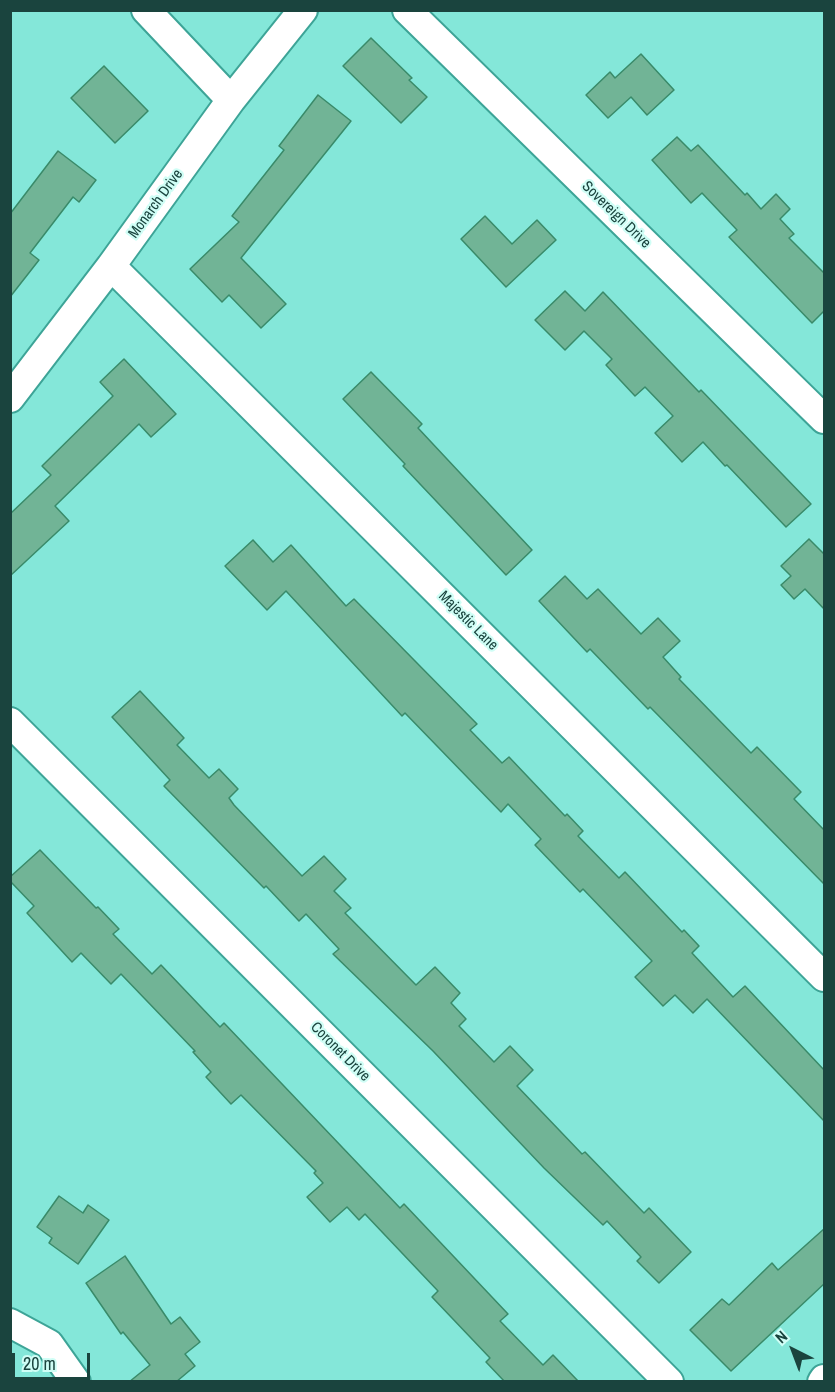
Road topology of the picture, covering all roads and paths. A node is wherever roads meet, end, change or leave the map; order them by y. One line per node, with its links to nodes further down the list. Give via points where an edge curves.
1 (146, 10): 4 (street)
2 (303, 10): 4 (street, Monarch Drive)
3 (407, 10): 7 (street, Sovereign Drive)
4 (231, 100): 5 (street, Monarch Drive)
5 (111, 266): 6 (street, Monarch Drive); 9 (street, Majestic Lane)
6 (12, 394)
7 (825, 420)
8 (10, 722): 12 (street, Coronet Drive)
9 (825, 977)
10 (10, 1323): 11 (street, via 49,1344)
11 (76, 1382)
12 (669, 1382)

